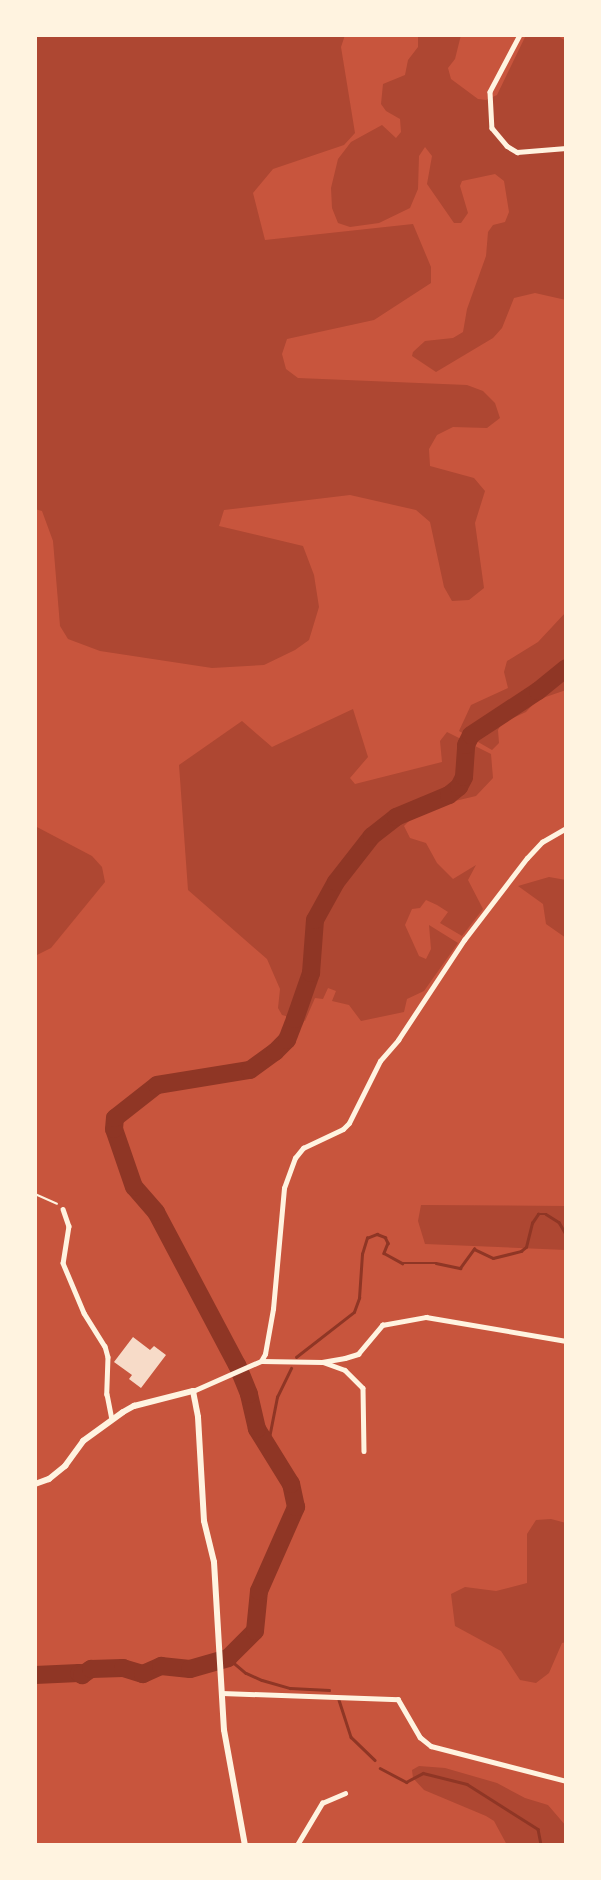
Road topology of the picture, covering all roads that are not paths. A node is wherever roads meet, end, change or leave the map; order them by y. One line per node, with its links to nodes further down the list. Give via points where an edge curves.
1 (520, 35): 2 (street, via 490,92 492,128 517,152)
2 (566, 148)
3 (566, 828): 6 (street, via 542,842 527,858 464,940 380,1061 349,1123 303,1148 295,1158 284,1188 269,1339)
4 (63, 1209): 9 (street, via 69,1226 63,1263 80,1305 105,1346)
5 (566, 1341): 7 (street, via 426,1317 382,1325 358,1354)
6 (261, 1361): 7 (street); 8 (street)
7 (322, 1362): 10 (street, via 345,1370 363,1388)
8 (193, 1391): 9 (street, via 134,1406); 12 (street, via 204,1521 214,1562)
9 (112, 1419): 11 (street, via 83,1441 65,1466)
10 (364, 1451)
11 (35, 1484)
12 (221, 1693): 13 (street, via 398,1699 420,1737 431,1746); 15 (street)
13 (566, 1781)
14 (345, 1793): 16 (street, via 322,1803)
15 (245, 1845)
16 (297, 1845)

